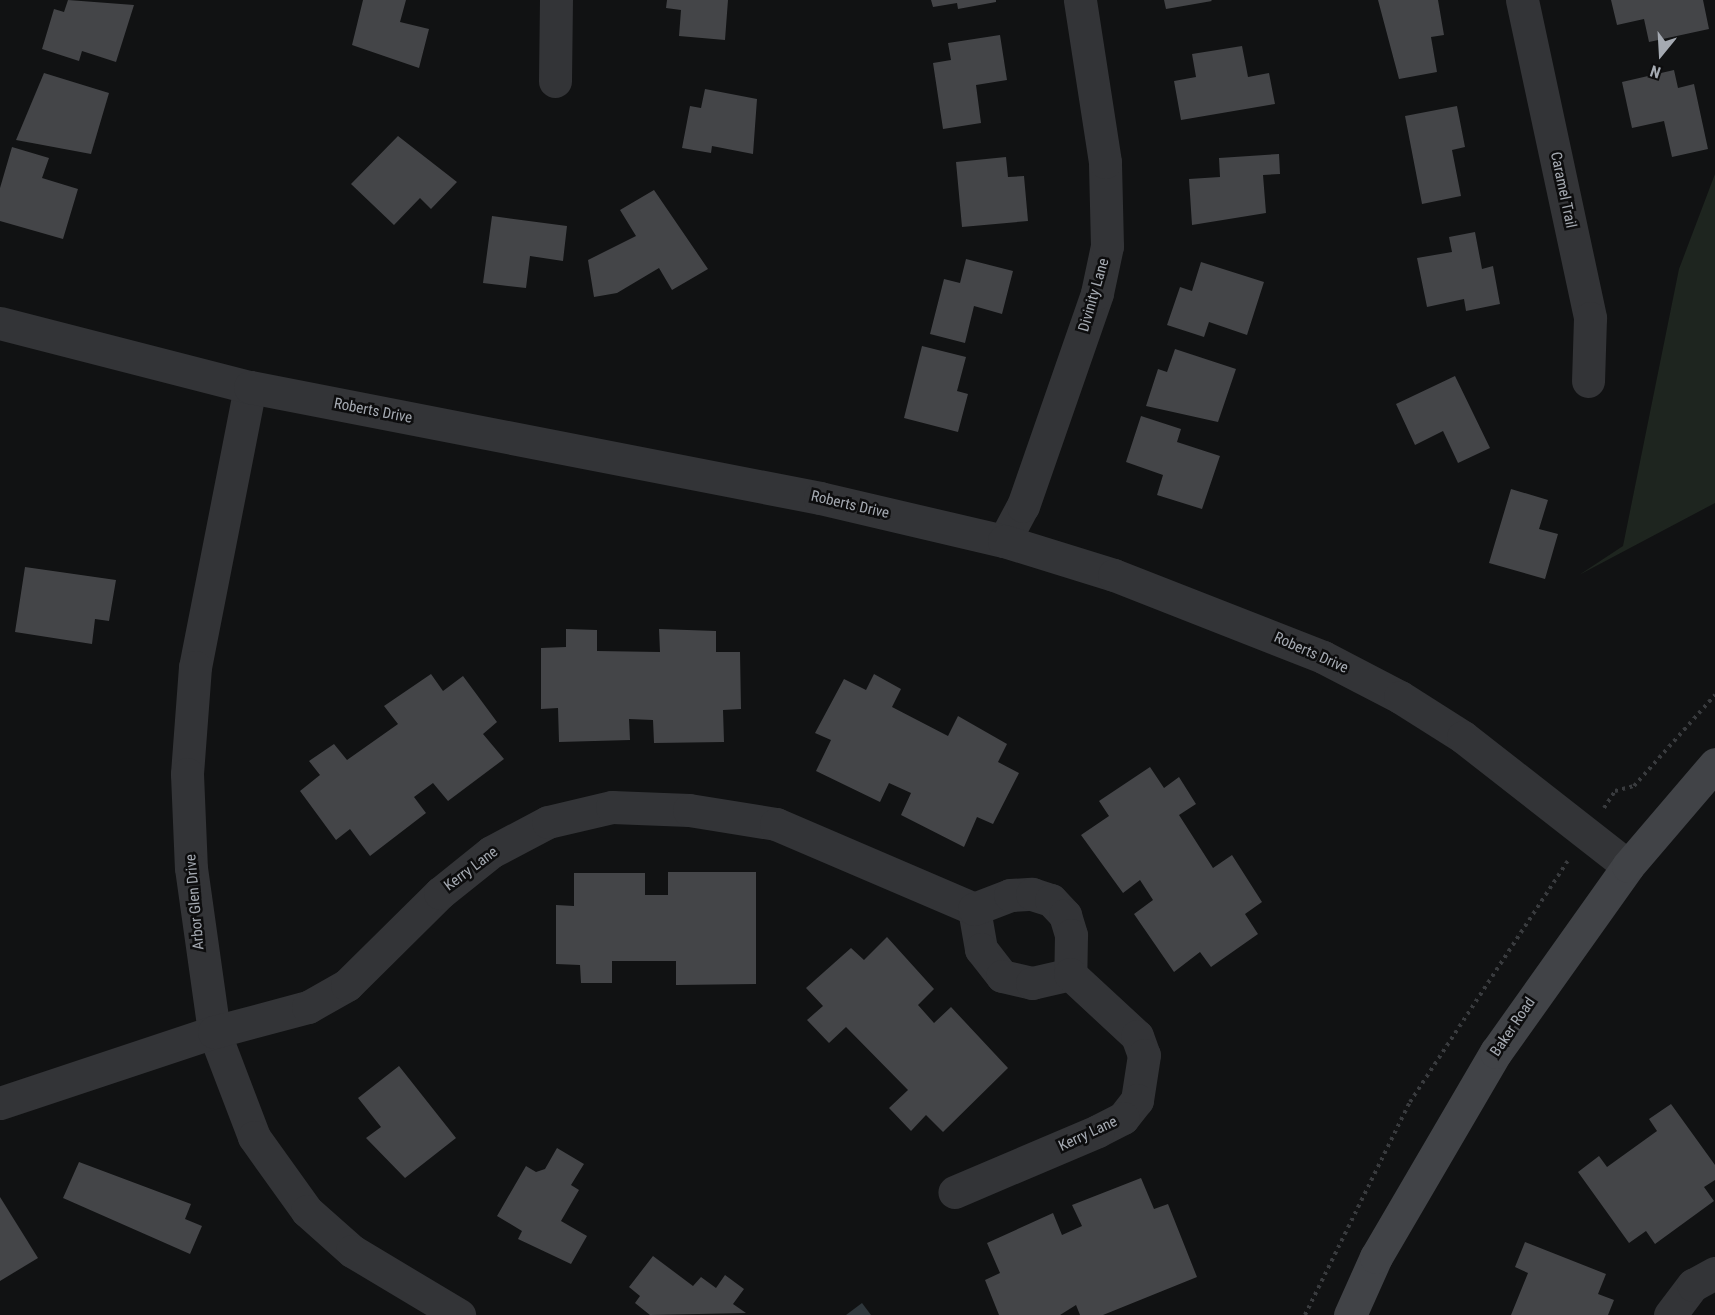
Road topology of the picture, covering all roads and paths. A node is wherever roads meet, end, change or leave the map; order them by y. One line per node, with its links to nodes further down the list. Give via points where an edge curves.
1 (556, 0): 4 (street)
2 (1080, 0): 8 (street, Divinity Lane, via 1105,162 1107,246 1097,293 1023,506)
3 (1522, 0): 6 (street, Caramel Trail, via 1590,318)
4 (555, 81)
5 (0, 323): 7 (street, Roberts Drive)
6 (1588, 381)
7 (250, 387): 8 (street, Roberts Drive, via 820,498); 15 (street, Arbor Glen Drive, via 197,656 187,774 192,880)
8 (1004, 541): 11 (street, Roberts Drive, via 1114,575 1323,657 1463,737)
9 (1715, 695): 11 (path, via 1634,786 1616,792)
10 (1715, 764): 12 (main road, Baker Road)
11 (1587, 833): 12 (street, Roberts Drive); 20 (path, via 1410,1102)
12 (1628, 866): 21 (main road, Baker Road, via 1453,1119 1376,1257)
13 (974, 909): 14 (street, via 981,949 1002,976 1032,983); 14 (street, via 1010,895 1051,900 1065,915 1071,935); 15 (street, Kerry Lane, via 776,824 689,810 612,807 548,822 491,852 440,893 347,985 308,1007)
14 (1070, 974): 17 (street, Kerry Lane, via 1137,1036 1144,1055 1137,1100 1123,1118 1098,1131)
15 (214, 1032): 16 (street, Kerry Lane); 19 (street, Arbor Glen Drive, via 254,1137 307,1211 352,1251)
16 (0, 1104)
17 (954, 1192)
18 (1715, 1273): 22 (street, via 1693,1286)
19 (459, 1315)
20 (1305, 1315)
21 (1350, 1315)
22 (1670, 1315)

